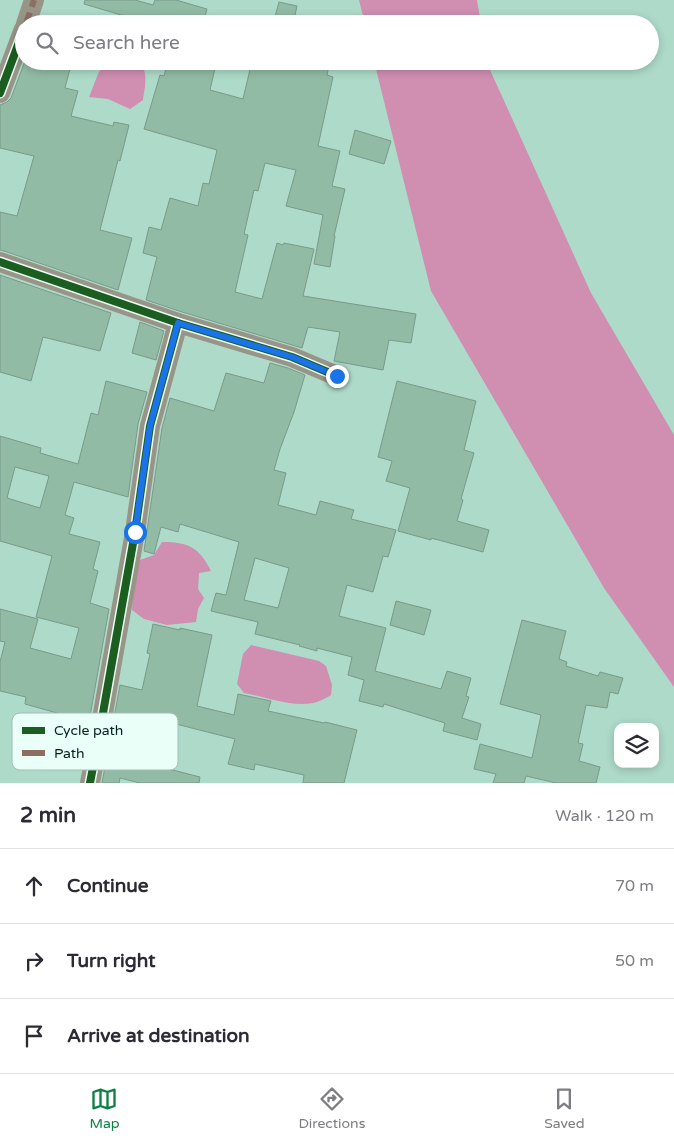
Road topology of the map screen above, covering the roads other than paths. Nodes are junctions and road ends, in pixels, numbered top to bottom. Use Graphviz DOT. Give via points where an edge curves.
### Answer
graph roads {
  1 [pos="34,0"];
  2 [pos="29,15"];
  3 [pos="15,53"];
  4 [pos="0,93"];
  5 [pos="0,262"];
  6 [pos="178,323"];
  7 [pos="337,376"];
  8 [pos="103,713"];
  9 [pos="92,770"];
  10 [pos="90,783"];
  1 -- 2 [label="street"];
  3 -- 4 [label="street"];
  5 -- 6 [label="street"];
  6 -- 7 [label="street" via="292,357"];
  6 -- 8 [label="street" via="150,426"];
  9 -- 10 [label="street"];
}
